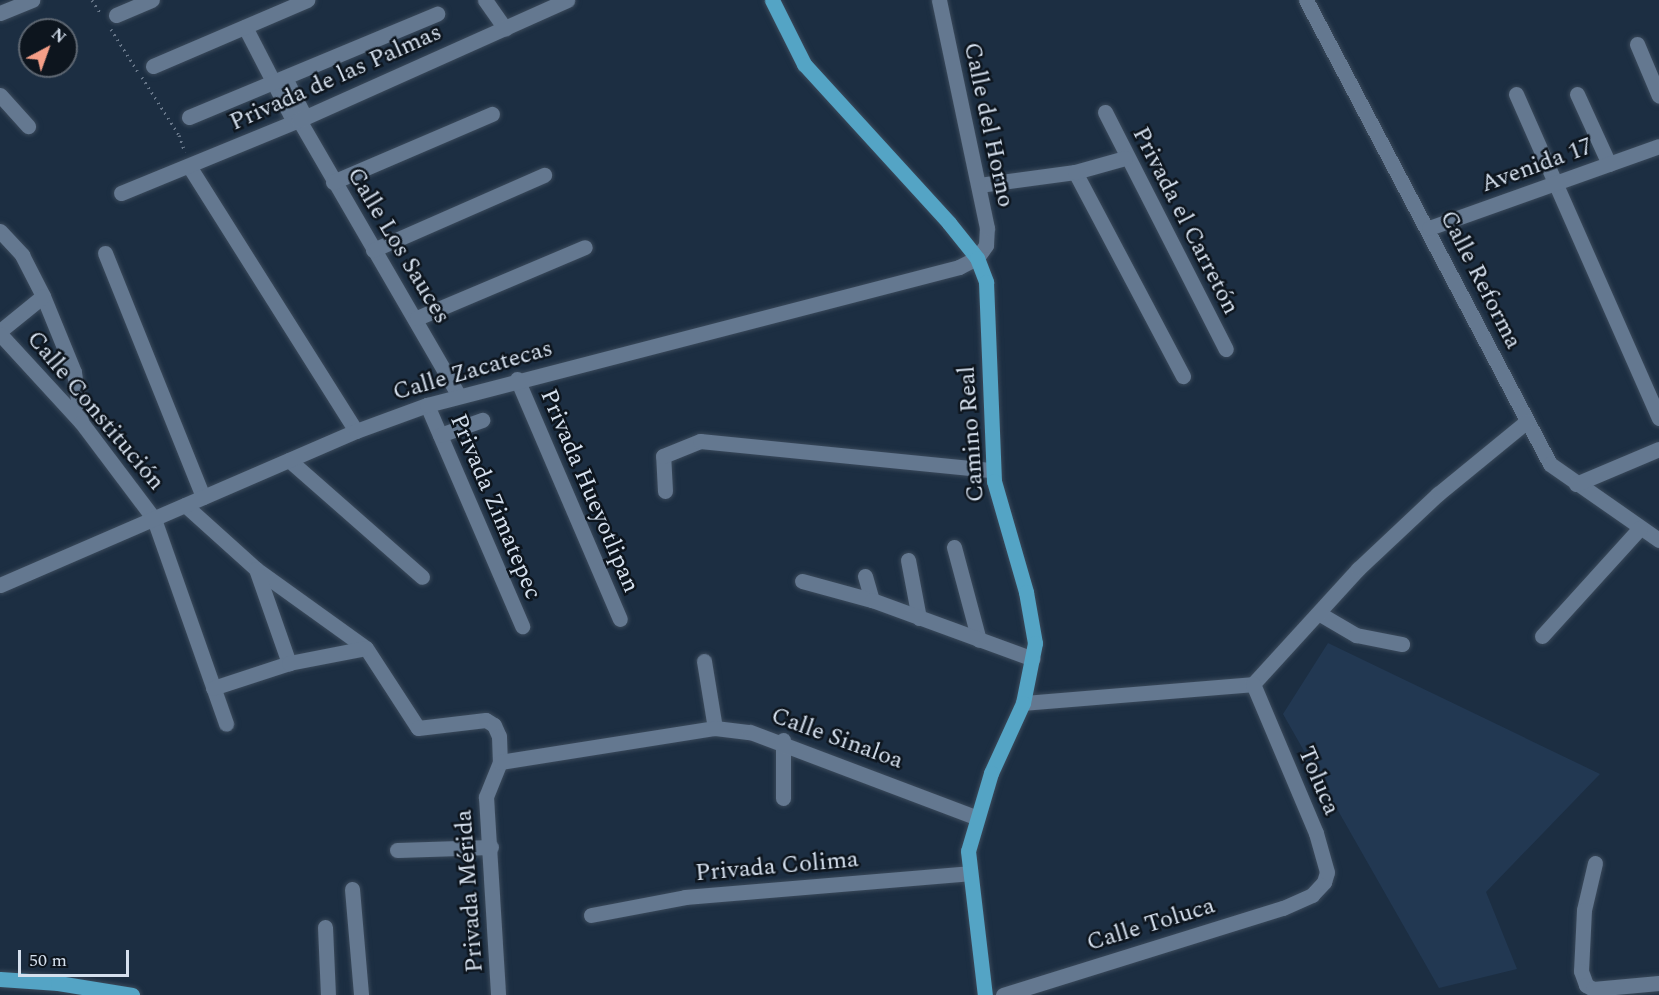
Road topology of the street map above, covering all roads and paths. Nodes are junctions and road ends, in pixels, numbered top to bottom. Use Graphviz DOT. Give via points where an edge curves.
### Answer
graph roads {
  1 [pos="30,0"];
  2 [pos="92,0"];
  3 [pos="152,0"];
  4 [pos="307,0"];
  5 [pos="485,0"];
  6 [pos="567,0"];
  7 [pos="772,0"];
  8 [pos="939,0"];
  9 [pos="1306,0"];
  10 [pos="0,13"];
  11 [pos="437,14"];
  12 [pos="116,15"];
  13 [pos="245,27"];
  14 [pos="505,28"];
  15 [pos="1637,44"];
  16 [pos="153,66"];
  17 [pos="279,81"];
  18 [pos="0,94"];
  19 [pos="1516,94"];
  20 [pos="1577,94"];
  21 [pos="1659,96"];
  22 [pos="1105,112"];
  23 [pos="492,114"];
  24 [pos="189,117"];
  25 [pos="299,120"];
  26 [pos="28,126"];
  27 [pos="1659,146"];
  28 [pos="1125,158"];
  29 [pos="1609,164"];
  30 [pos="189,166"];
  31 [pos="1075,172"];
  32 [pos="544,175"];
  33 [pos="333,182"];
  34 [pos="1557,183"];
  35 [pos="979,185"];
  36 [pos="121,193"];
  37 [pos="1429,228"];
  38 [pos="0,231"];
  39 [pos="585,247"];
  40 [pos="374,250"];
  41 [pos="105,253"];
  42 [pos="977,258"];
  43 [pos="43,296"];
  44 [pos="417,318"];
  45 [pos="0,333"];
  46 [pos="1226,350"];
  47 [pos="1183,376"];
  48 [pos="517,379"];
  49 [pos="459,396"];
  50 [pos="427,405"];
  51 [pos="1659,418"];
  52 [pos="482,420"];
  53 [pos="81,422"];
  54 [pos="1527,422"];
  55 [pos="356,431"];
  56 [pos="440,435"];
  57 [pos="1659,449"];
  58 [pos="289,460"];
  59 [pos="993,470"];
  60 [pos="1576,484"];
  61 [pos="665,491"];
  62 [pos="203,497"];
  63 [pos="185,505"];
  64 [pos="154,519"];
  65 [pos="1640,528"];
  66 [pos="1659,540"];
  67 [pos="954,547"];
  68 [pos="908,560"];
  69 [pos="256,569"];
  70 [pos="865,576"];
  71 [pos="422,577"];
  72 [pos="802,581"];
  73 [pos="0,585"];
  74 [pos="872,600"];
  75 [pos="1320,614"];
  76 [pos="919,618"];
  77 [pos="620,619"];
  78 [pos="522,626"];
  79 [pos="1542,636"];
  80 [pos="979,640"];
  81 [pos="1402,645"];
  82 [pos="366,648"];
  83 [pos="1033,659"];
  84 [pos="704,661"];
  85 [pos="289,663"];
  86 [pos="1253,684"];
  87 [pos="213,688"];
  88 [pos="1023,703"];
  89 [pos="226,724"];
  90 [pos="715,728"];
  91 [pos="783,740"];
  92 [pos="500,762"];
  93 [pos="783,798"];
  94 [pos="975,817"];
  95 [pos="491,847"];
  96 [pos="397,850"];
  97 [pos="1595,863"];
  98 [pos="969,873"];
  99 [pos="352,889"];
  100 [pos="1311,895"];
  101 [pos="591,915"];
  102 [pos="325,927"];
  103 [pos="0,979"];
  104 [pos="1658,985"];
  105 [pos="132,995"];
  106 [pos="328,995"];
  107 [pos="361,995"];
  108 [pos="498,995"];
  109 [pos="985,995"];
  110 [pos="1003,995"];
  1 -- 10 [label="street"];
  2 -- 30 [label="path" via="179,135"];
  3 -- 12 [label="street"];
  4 -- 13 [label="street"];
  5 -- 14 [label="street"];
  6 -- 14 [label="street, Privada de las Palmas"];
  7 -- 42 [label="main road, Camino Real" via="804,64"];
  8 -- 35 [label="street, Calle del Horno"];
  9 -- 37 [label="street, Calle Reforma"];
  11 -- 17 [label="street"];
  13 -- 16 [label="street"];
  13 -- 17 [label="street, Calle Los Sauces"];
  14 -- 25 [label="street, Privada de las Palmas"];
  15 -- 21 [label="street"];
  17 -- 24 [label="street"];
  17 -- 25 [label="street, Calle Los Sauces"];
  18 -- 26 [label="street"];
  19 -- 34 [label="street"];
  20 -- 29 [label="street"];
  22 -- 28 [label="street, Privada el Carretón"];
  23 -- 33 [label="street"];
  25 -- 30 [label="street, Privada de las Palmas"];
  25 -- 33 [label="street, Calle Los Sauces"];
  27 -- 29 [label="street, Avenida 17"];
  28 -- 31 [label="street"];
  28 -- 46 [label="street, Privada el Carretón"];
  29 -- 34 [label="street, Avenida 17"];
  30 -- 36 [label="street, Privada de las Palmas"];
  30 -- 55 [label="street"];
  31 -- 35 [label="street"];
  31 -- 47 [label="street"];
  32 -- 40 [label="street"];
  33 -- 40 [label="street, Calle Los Sauces"];
  34 -- 37 [label="street, Avenida 17"];
  34 -- 51 [label="street"];
  35 -- 42 [label="street, Calle del Horno" via="987,228 986,245"];
  37 -- 54 [label="street, Calle Reforma"];
  38 -- 43 [label="street" via="22,255"];
  39 -- 44 [label="street"];
  40 -- 44 [label="street, Calle Los Sauces"];
  41 -- 62 [label="street" via="115,287"];
  42 -- 48 [label="street, Calle Zacatecas" via="959,267"];
  42 -- 59 [label="main road, Camino Real" via="986,282"];
  43 -- 45 [label="street"];
  43 -- 53 [label="street" via="74,372"];
  44 -- 49 [label="street, Calle Los Sauces"];
  45 -- 53 [label="street, Calle Constitución"];
  48 -- 49 [label="street, Calle Zacatecas"];
  48 -- 77 [label="street, Privada Hueyotlipan"];
  49 -- 50 [label="street, Calle Zacatecas"];
  50 -- 55 [label="street, Calle Zacatecas"];
  50 -- 56 [label="street, Privada Zimatepec"];
  52 -- 56 [label="street"];
  53 -- 64 [label="street, Calle Constitución"];
  54 -- 60 [label="street, Calle Reforma" via="1550,464"];
  54 -- 75 [label="street" via="1430,501 1358,568"];
  55 -- 58 [label="street, Calle Zacatecas"];
  56 -- 78 [label="street, Privada Zimatepec"];
  57 -- 60 [label="street"];
  58 -- 62 [label="street, Calle Zacatecas"];
  58 -- 71 [label="street"];
  59 -- 61 [label="street" via="700,441 663,456"];
  59 -- 83 [label="main road, Camino Real" via="1002,517 1026,592 1035,643"];
  60 -- 65 [label="street, Calle Reforma"];
  62 -- 63 [label="street, Calle Zacatecas"];
  63 -- 64 [label="street, Calle Zacatecas"];
  63 -- 69 [label="street"];
  64 -- 73 [label="street, Calle Zacatecas"];
  64 -- 87 [label="street, Calle Constitución"];
  65 -- 66 [label="street, Calle Reforma"];
  65 -- 79 [label="street"];
  67 -- 80 [label="street"];
  68 -- 76 [label="street"];
  69 -- 82 [label="street"];
  69 -- 85 [label="street"];
  70 -- 74 [label="street"];
  72 -- 74 [label="street"];
  74 -- 76 [label="street"];
  75 -- 81 [label="street" via="1356,635"];
  75 -- 86 [label="street"];
  76 -- 80 [label="street"];
  80 -- 83 [label="street"];
  82 -- 85 [label="street"];
  82 -- 92 [label="street, Privada Mérida" via="418,728 486,720 500,736"];
  83 -- 88 [label="main road, Camino Real"];
  84 -- 90 [label="street"];
  85 -- 87 [label="street"];
  86 -- 88 [label="street"];
  86 -- 100 [label="street, Toluca" via="1319,843 1327,872"];
  87 -- 89 [label="street, Calle Constitución"];
  88 -- 94 [label="main road, Camino Real"];
  90 -- 91 [label="street, Calle Sinaloa"];
  90 -- 92 [label="street, Calle Sinaloa"];
  91 -- 93 [label="street"];
  91 -- 94 [label="street, Calle Sinaloa"];
  92 -- 95 [label="street, Privada Mérida" via="486,797"];
  94 -- 98 [label="main road, Camino Real" via="968,851"];
  95 -- 96 [label="street"];
  95 -- 108 [label="street, Privada Mérida"];
  97 -- 104 [label="street" via="1584,910 1581,971 1586,985 1593,989"];
  98 -- 101 [label="street, Privada Colima" via="685,897"];
  98 -- 109 [label="main road, Camino Real"];
  99 -- 107 [label="street"];
  100 -- 110 [label="street, Calle Toluca"];
  102 -- 106 [label="street"];
  103 -- 105 [label="main road"];
}
